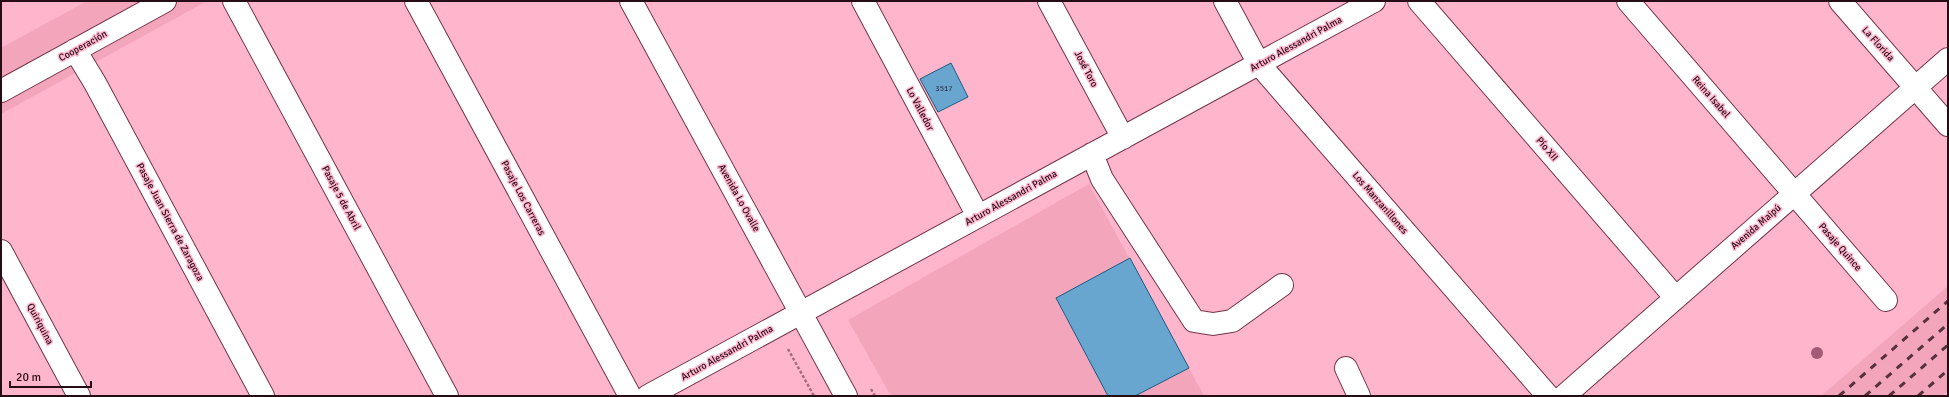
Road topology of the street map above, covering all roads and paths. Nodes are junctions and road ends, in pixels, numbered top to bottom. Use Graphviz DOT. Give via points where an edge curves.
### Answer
graph roads {
  1 [pos="165,1"];
  2 [pos="234,1"];
  3 [pos="416,1"];
  4 [pos="631,1"];
  5 [pos="863,1"];
  6 [pos="1049,1"];
  7 [pos="1225,1"];
  8 [pos="1374,1"];
  9 [pos="1419,1"];
  10 [pos="1628,1"];
  11 [pos="1840,1"];
  12 [pos="75,50"];
  13 [pos="1948,59"];
  14 [pos="1259,64"];
  15 [pos="1916,87"];
  16 [pos="1,91"];
  17 [pos="1948,125"];
  18 [pos="1123,138"];
  19 [pos="1092,154"];
  20 [pos="1794,194"];
  21 [pos="978,216"];
  22 [pos="1,251"];
  23 [pos="1282,285"];
  24 [pos="1676,297"];
  25 [pos="1886,300"];
  26 [pos="802,313"];
  27 [pos="788,348"];
  28 [pos="1346,368"];
  29 [pos="79,396"];
  30 [pos="263,396"];
  31 [pos="446,396"];
  32 [pos="630,396"];
  33 [pos="648,396"];
  34 [pos="814,396"];
  35 [pos="846,396"];
  36 [pos="1359,396"];
  37 [pos="1548,396"];
  38 [pos="1564,396"];
  1 -- 12 [label="street, Cooperación"];
  2 -- 31 [label="street, Pasaje 5 de Abril"];
  3 -- 32 [label="street, Pasaje Los Carreras"];
  4 -- 26 [label="street, Avenida Lo Ovalle"];
  5 -- 21 [label="street, Lo Valledor"];
  6 -- 18 [label="street, José Toro"];
  7 -- 14 [label="street, Los Manzanillones"];
  8 -- 14 [label="street, Arturo Alessandri Palma"];
  9 -- 24 [label="street, Pío XII"];
  10 -- 20 [label="street, Reina Isabel"];
  11 -- 15 [label="street, La Florida"];
  12 -- 16 [label="street, Cooperación"];
  12 -- 30 [label="street, Pasaje Juan Sierra de Zaragoza"];
  13 -- 15 [label="street, Avenida Maipú"];
  14 -- 18 [label="street, Arturo Alessandri Palma"];
  14 -- 37 [label="street, Los Manzanillones"];
  15 -- 17 [label="street, La Florida"];
  15 -- 20 [label="street, Avenida Maipú"];
  18 -- 19 [label="street, Arturo Alessandri Palma"];
  19 -- 21 [label="street, Arturo Alessandri Palma"];
  19 -- 23 [label="street" via="1102,179 1194,321 1213,324 1232,321"];
  20 -- 24 [label="street, Avenida Maipú"];
  20 -- 25 [label="street, Pasaje Quince"];
  21 -- 26 [label="street, Arturo Alessandri Palma"];
  22 -- 29 [label="street, Quiriquina"];
  24 -- 38 [label="street, Avenida Maipú"];
  26 -- 33 [label="street, Arturo Alessandri Palma"];
  26 -- 35 [label="street, Avenida Lo Ovalle"];
  27 -- 34 [label="path"];
  28 -- 36 [label="street"];
}
